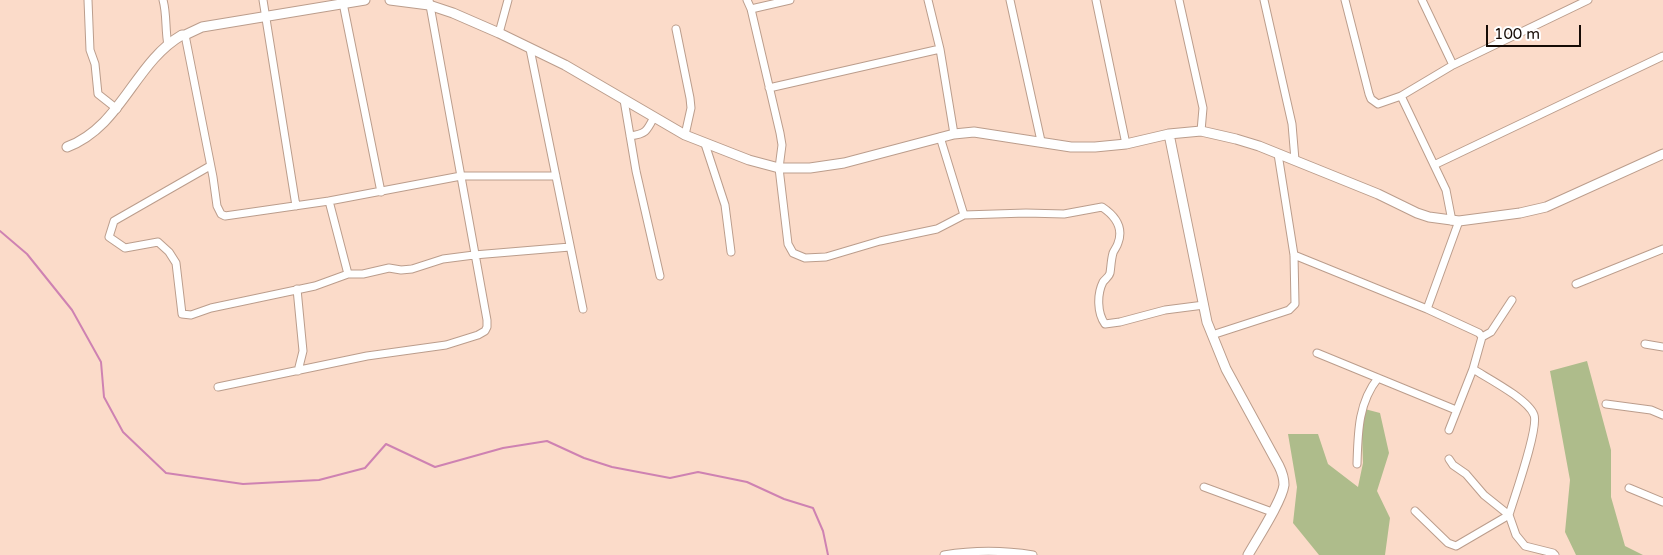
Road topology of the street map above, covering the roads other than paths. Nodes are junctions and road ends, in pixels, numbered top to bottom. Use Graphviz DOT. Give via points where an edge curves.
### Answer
graph roads {
  1 [pos="88,0"];
  2 [pos="163,0"];
  3 [pos="263,0"];
  4 [pos="365,0"];
  5 [pos="390,0"];
  6 [pos="508,0"];
  7 [pos="747,0"];
  8 [pos="790,0"];
  9 [pos="928,0"];
  10 [pos="1010,0"];
  11 [pos="1096,0"];
  12 [pos="1179,0"];
  13 [pos="1264,0"];
  14 [pos="1345,0"];
  15 [pos="1422,0"];
  16 [pos="1588,0"];
  17 [pos="429,2"];
  18 [pos="343,3"];
  19 [pos="751,9"];
  20 [pos="265,16"];
  21 [pos="676,29"];
  22 [pos="499,33"];
  23 [pos="185,35"];
  24 [pos="168,45"];
  25 [pos="530,49"];
  26 [pos="940,49"];
  27 [pos="1663,56"];
  28 [pos="1453,66"];
  29 [pos="769,88"];
  30 [pos="1401,96"];
  31 [pos="624,100"];
  32 [pos="117,109"];
  33 [pos="654,117"];
  34 [pos="1201,131"];
  35 [pos="954,134"];
  36 [pos="1169,134"];
  37 [pos="685,135"];
  38 [pos="630,136"];
  39 [pos="940,137"];
  40 [pos="1041,142"];
  41 [pos="705,144"];
  42 [pos="1126,144"];
  43 [pos="66,147"];
  44 [pos="1278,154"];
  45 [pos="1663,154"];
  46 [pos="1295,160"];
  47 [pos="1434,164"];
  48 [pos="210,166"];
  49 [pos="779,168"];
  50 [pos="461,176"];
  51 [pos="556,176"];
  52 [pos="381,192"];
  53 [pos="329,200"];
  54 [pos="296,206"];
  55 [pos="964,215"];
  56 [pos="1456,221"];
  57 [pos="570,247"];
  58 [pos="1663,249"];
  59 [pos="731,252"];
  60 [pos="474,255"];
  61 [pos="1294,255"];
  62 [pos="348,274"];
  63 [pos="660,276"];
  64 [pos="1576,284"];
  65 [pos="297,289"];
  66 [pos="1512,300"];
  67 [pos="1204,304"];
  68 [pos="582,309"];
  69 [pos="1428,309"];
  70 [pos="1212,335"];
  71 [pos="1482,336"];
  72 [pos="1645,344"];
  73 [pos="1663,347"];
  74 [pos="1317,353"];
  75 [pos="1473,369"];
  76 [pos="298,371"];
  77 [pos="1378,378"];
  78 [pos="218,387"];
  79 [pos="1606,404"];
  80 [pos="1456,410"];
  81 [pos="1663,415"];
  82 [pos="1449,430"];
  83 [pos="1449,459"];
  84 [pos="1357,464"];
  85 [pos="1204,487"];
  86 [pos="1629,488"];
  87 [pos="1663,502"];
  88 [pos="1415,511"];
  89 [pos="1272,512"];
  90 [pos="1510,515"];
  91 [pos="969,553"];
  92 [pos="944,555"];
  93 [pos="1033,555"];
  94 [pos="1248,555"];
  95 [pos="1555,555"];
  1 -- 32 [label="street" via="90,50 98,94"];
  2 -- 24 [label="street"];
  3 -- 20 [label="street"];
  4 -- 18 [label="street"];
  5 -- 17 [label="street"];
  6 -- 22 [label="street"];
  7 -- 19 [label="street"];
  8 -- 19 [label="street"];
  9 -- 26 [label="street"];
  10 -- 40 [label="street"];
  11 -- 42 [label="street"];
  12 -- 34 [label="street" via="1203,108"];
  13 -- 46 [label="street" via="1292,124"];
  14 -- 30 [label="street" via="1371,99 1378,104"];
  15 -- 28 [label="street"];
  16 -- 28 [label="street"];
  17 -- 22 [label="street"];
  17 -- 50 [label="street"];
  18 -- 20 [label="street"];
  18 -- 52 [label="street"];
  19 -- 29 [label="street"];
  20 -- 23 [label="street" via="202,27"];
  20 -- 54 [label="street"];
  21 -- 37 [label="street" via="691,108"];
  22 -- 25 [label="street"];
  23 -- 24 [label="street"];
  23 -- 48 [label="street"];
  24 -- 32 [label="street" via="142,73"];
  25 -- 31 [label="street"];
  25 -- 51 [label="street"];
  26 -- 29 [label="street"];
  26 -- 35 [label="street"];
  27 -- 47 [label="street"];
  28 -- 30 [label="street"];
  29 -- 49 [label="street" via="782,145"];
  30 -- 47 [label="street"];
  31 -- 33 [label="street"];
  31 -- 38 [label="street"];
  32 -- 43 [label="street" via="89,134"];
  33 -- 37 [label="street"];
  33 -- 38 [label="street" via="647,131"];
  34 -- 36 [label="street"];
  34 -- 44 [label="street"];
  35 -- 39 [label="street"];
  35 -- 40 [label="street" via="974,132"];
  36 -- 42 [label="street"];
  36 -- 67 [label="street"];
  37 -- 41 [label="street"];
  38 -- 63 [label="street"];
  39 -- 49 [label="street" via="844,163"];
  39 -- 55 [label="street"];
  40 -- 42 [label="street" via="1079,147"];
  41 -- 49 [label="street"];
  41 -- 59 [label="street" via="725,205"];
  44 -- 46 [label="street"];
  44 -- 61 [label="street"];
  45 -- 56 [label="street" via="1546,207"];
  46 -- 56 [label="street" via="1417,213"];
  47 -- 56 [label="street"];
  48 -- 54 [label="street" via="217,206 225,216"];
  48 -- 65 [label="street" via="114,221 109,237 125,248 158,242 169,252 176,263 182,314 191,315"];
  49 -- 55 [label="street" via="788,244 799,257 826,257 930,230"];
  50 -- 51 [label="street"];
  50 -- 52 [label="street"];
  50 -- 60 [label="street"];
  51 -- 57 [label="street"];
  52 -- 53 [label="street"];
  53 -- 54 [label="street"];
  53 -- 62 [label="street"];
  55 -- 67 [label="street" via="1064,214 1102,207 1118,224 1119,237 1099,303 1106,324"];
  56 -- 69 [label="street"];
  57 -- 60 [label="street"];
  57 -- 68 [label="street"];
  58 -- 64 [label="street"];
  60 -- 62 [label="street" via="401,270 389,268"];
  60 -- 76 [label="street" via="487,320 484,331 478,335 440,346 366,356"];
  61 -- 69 [label="street"];
  61 -- 70 [label="street" via="1296,301 1293,307"];
  62 -- 65 [label="street"];
  65 -- 76 [label="street" via="303,351"];
  66 -- 71 [label="street" via="1491,332"];
  67 -- 70 [label="street"];
  69 -- 71 [label="street"];
  70 -- 89 [label="street" via="1226,369 1282,473 1282,493"];
  71 -- 75 [label="street"];
  72 -- 73 [label="street"];
  74 -- 77 [label="street"];
  75 -- 80 [label="street"];
  75 -- 90 [label="street" via="1506,389 1534,416 1532,436"];
  76 -- 78 [label="street"];
  77 -- 80 [label="street"];
  77 -- 84 [label="street" via="1369,390 1359,420"];
  79 -- 81 [label="street" via="1651,410"];
  80 -- 82 [label="street"];
  83 -- 90 [label="street" via="1484,495"];
  85 -- 89 [label="street"];
  86 -- 87 [label="street"];
  88 -- 90 [label="street" via="1448,543 1456,546"];
  89 -- 94 [label="street"];
  90 -- 95 [label="street" via="1516,535 1525,546"];
  91 -- 92 [label="street"];
  91 -- 93 [label="street"];
}
